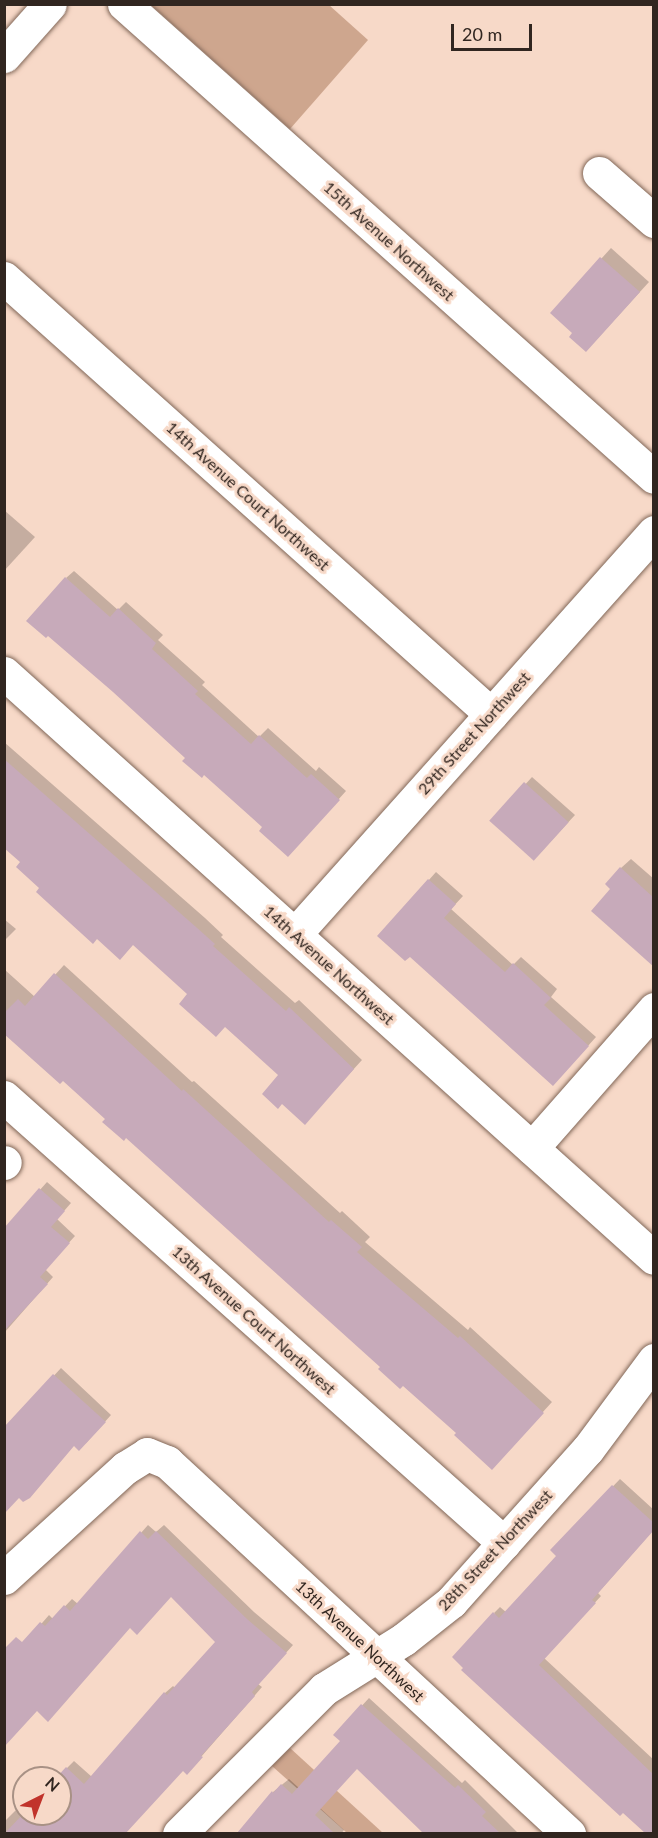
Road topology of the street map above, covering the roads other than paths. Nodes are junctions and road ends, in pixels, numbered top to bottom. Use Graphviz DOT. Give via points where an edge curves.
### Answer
graph roads {
  1 [pos="51,4"];
  2 [pos="124,4"];
  3 [pos="4,56"];
  4 [pos="599,173"];
  5 [pos="654,221"];
  6 [pos="4,278"];
  7 [pos="654,477"];
  8 [pos="654,532"];
  9 [pos="4,673"];
  10 [pos="491,714"];
  11 [pos="295,934"];
  12 [pos="654,1009"];
  13 [pos="4,1098"];
  14 [pos="532,1148"];
  15 [pos="654,1258"];
  16 [pos="654,1360"];
  17 [pos="504,1543"];
  18 [pos="4,1578"];
  19 [pos="375,1655"];
  20 [pos="179,1833"];
  21 [pos="569,1833"];
  1 -- 3 [label="street"];
  2 -- 7 [label="street, 15th Avenue Northwest"];
  4 -- 5 [label="street"];
  6 -- 10 [label="street, 14th Avenue Court Northwest"];
  8 -- 10 [label="street, 29th Street Northwest"];
  9 -- 11 [label="street, 14th Avenue Northwest"];
  10 -- 11 [label="street, 29th Street Northwest"];
  11 -- 14 [label="street, 14th Avenue Northwest"];
  12 -- 14 [label="street"];
  13 -- 17 [label="street, 13th Avenue Court Northwest"];
  14 -- 15 [label="street, 14th Avenue Northwest"];
  16 -- 17 [label="street, 28th Street Northwest" via="588,1449"];
  17 -- 19 [label="street, 28th Street Northwest" via="451,1602 404,1639"];
  18 -- 19 [label="street, 13th Avenue Northwest" via="124,1468 147,1454 168,1462"];
  19 -- 20 [label="street, 28th Street Northwest" via="324,1689"];
  19 -- 21 [label="street, 13th Avenue Northwest"];
}
